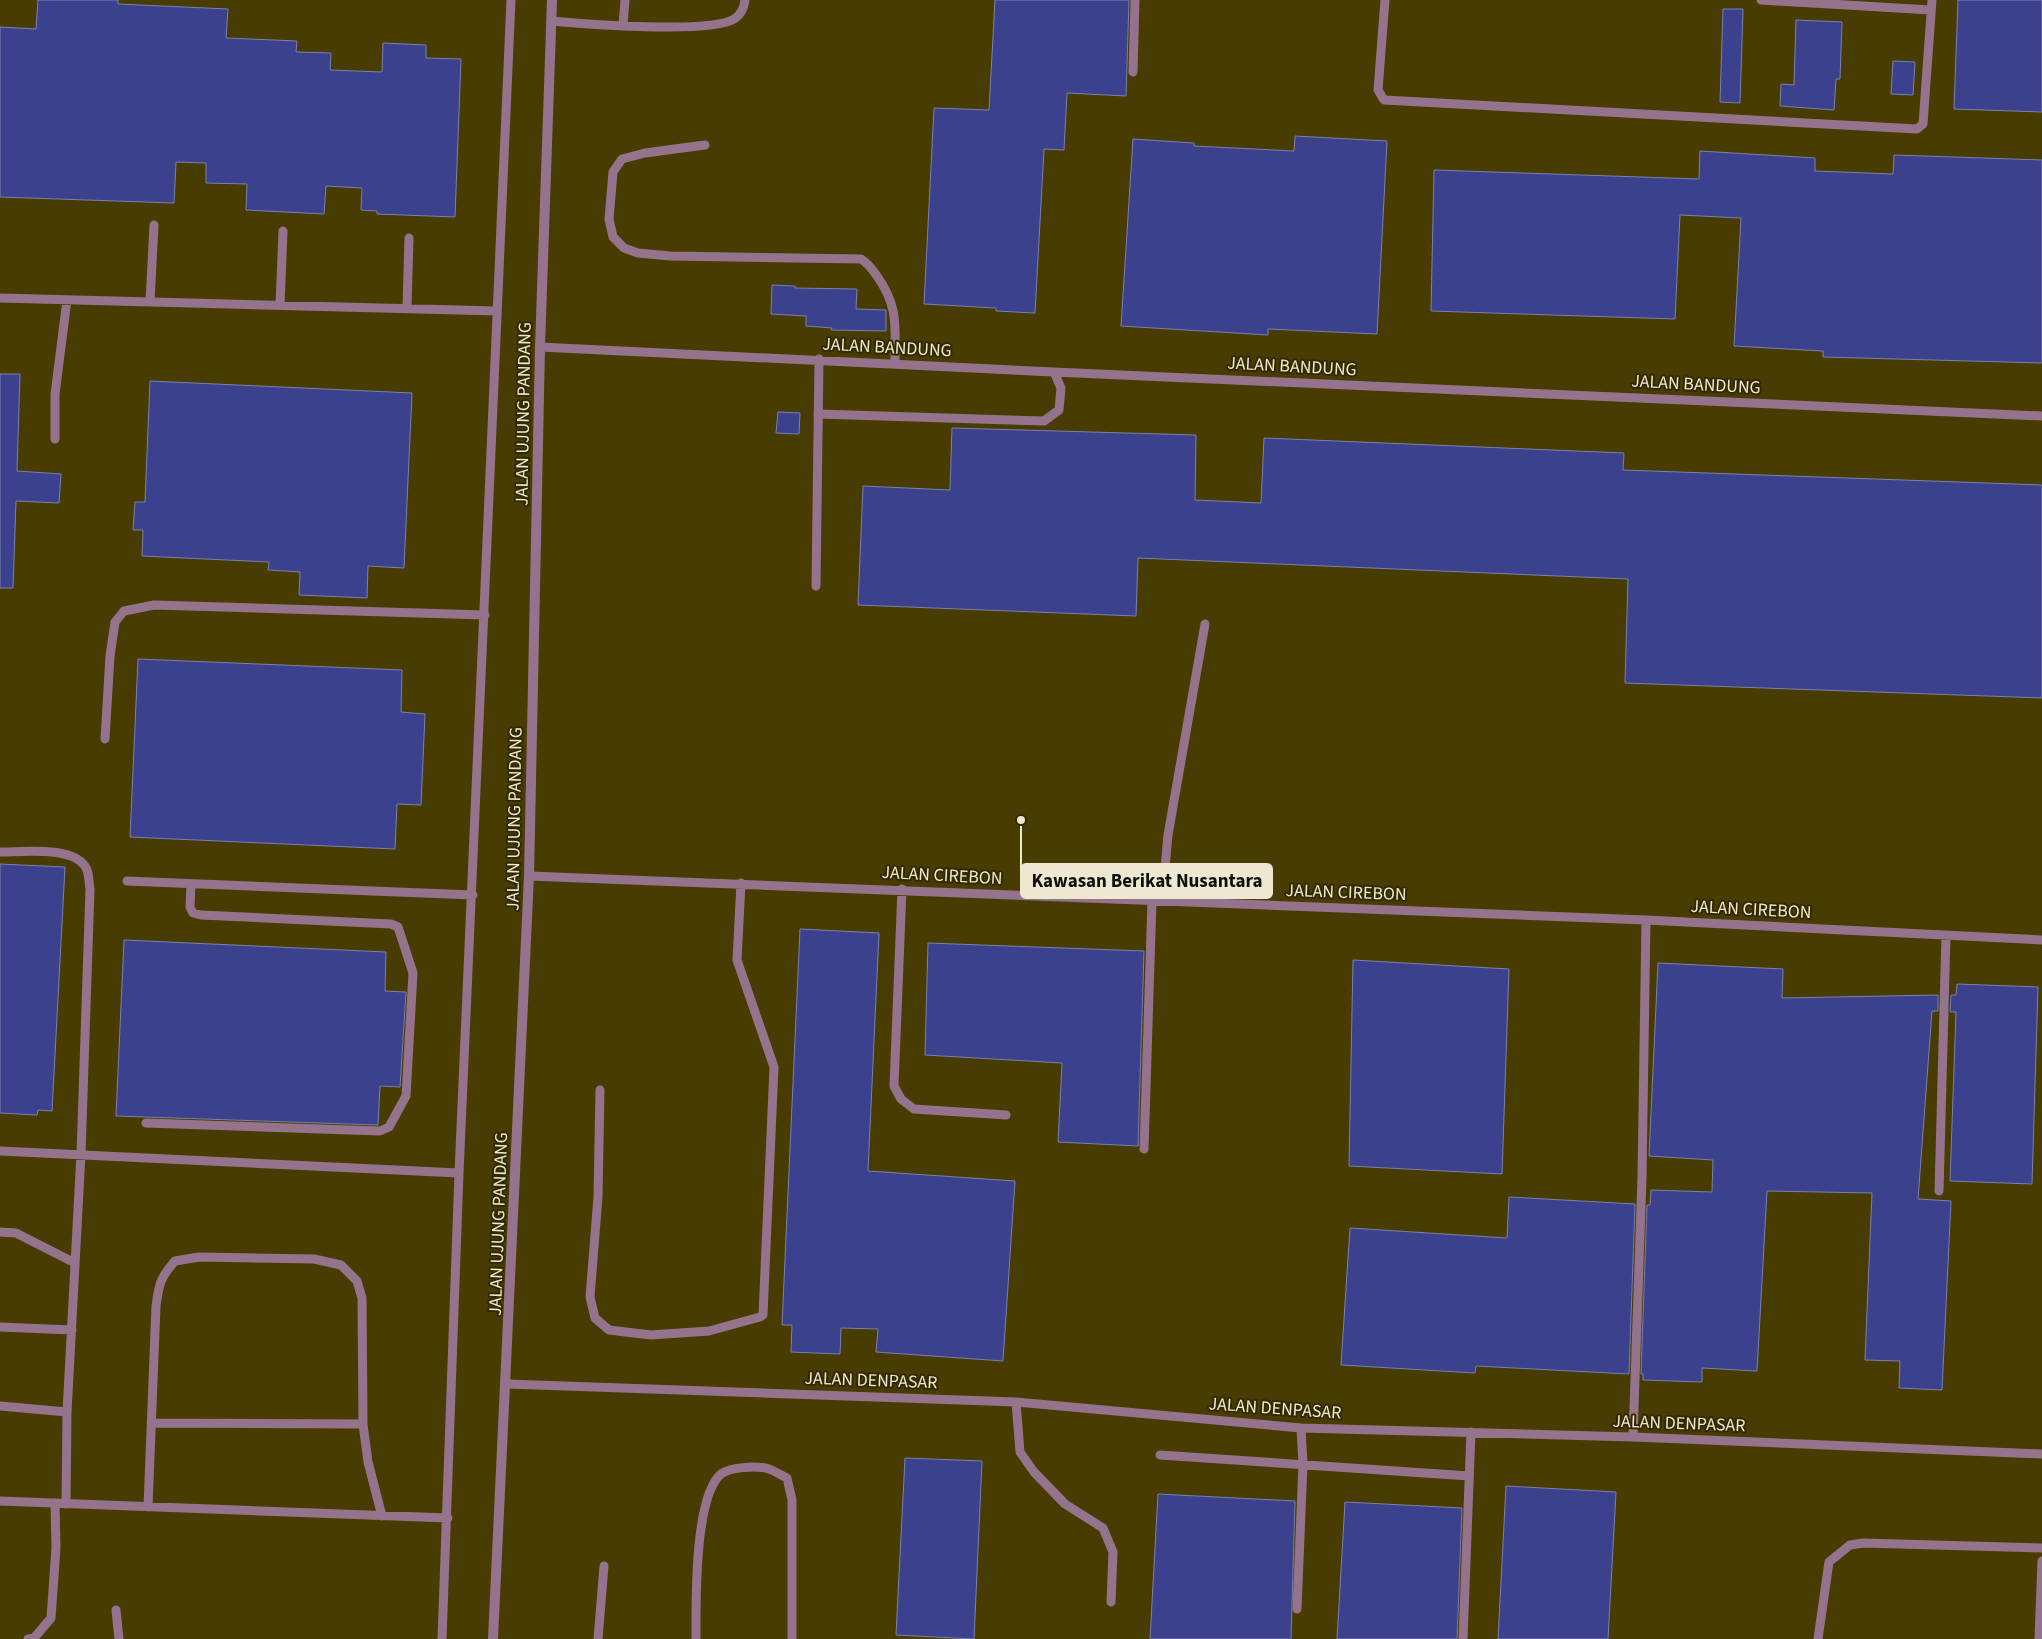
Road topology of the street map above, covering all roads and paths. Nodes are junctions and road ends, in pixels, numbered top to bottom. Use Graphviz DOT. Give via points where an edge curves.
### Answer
graph roads {
  1 [pos="511,0"];
  2 [pos="552,0"];
  3 [pos="625,0"];
  4 [pos="745,0"];
  5 [pos="1135,0"];
  6 [pos="1385,0"];
  7 [pos="1761,0"];
  8 [pos="1932,5"];
  9 [pos="551,21"];
  10 [pos="624,25"];
  11 [pos="1133,72"];
  12 [pos="705,145"];
  13 [pos="154,225"];
  14 [pos="283,232"];
  15 [pos="410,238"];
  16 [pos="0,298"];
  17 [pos="67,300"];
  18 [pos="150,302"];
  19 [pos="280,304"];
  20 [pos="407,308"];
  21 [pos="497,311"];
  22 [pos="540,346"];
  23 [pos="819,359"];
  24 [pos="895,363"];
  25 [pos="1054,372"];
  26 [pos="818,414"];
  27 [pos="2042,416"];
  28 [pos="55,439"];
  29 [pos="816,586"];
  30 [pos="485,615"];
  31 [pos="1205,624"];
  32 [pos="105,739"];
  33 [pos="0,852"];
  34 [pos="529,876"];
  35 [pos="127,881"];
  36 [pos="741,883"];
  37 [pos="191,884"];
  38 [pos="902,889"];
  39 [pos="473,895"];
  40 [pos="1162,900"];
  41 [pos="1152,901"];
  42 [pos="1646,920"];
  43 [pos="1946,935"];
  44 [pos="2042,940"];
  45 [pos="600,1090"];
  46 [pos="1006,1115"];
  47 [pos="146,1123"];
  48 [pos="1144,1149"];
  49 [pos="0,1151"];
  50 [pos="81,1154"];
  51 [pos="459,1173"];
  52 [pos="1939,1191"];
  53 [pos="0,1232"];
  54 [pos="75,1263"];
  55 [pos="0,1327"];
  56 [pos="72,1330"];
  57 [pos="507,1384"];
  58 [pos="1016,1402"];
  59 [pos="0,1406"];
  60 [pos="67,1412"];
  61 [pos="152,1424"];
  62 [pos="363,1424"];
  63 [pos="1301,1428"];
  64 [pos="1470,1432"];
  65 [pos="1633,1437"];
  66 [pos="2042,1454"];
  67 [pos="1160,1455"];
  68 [pos="1303,1464"];
  69 [pos="1469,1476"];
  70 [pos="0,1501"];
  71 [pos="55,1503"];
  72 [pos="66,1504"];
  73 [pos="148,1507"];
  74 [pos="382,1516"];
  75 [pos="448,1518"];
  76 [pos="2042,1548"];
  77 [pos="2042,1561"];
  78 [pos="604,1566"];
  79 [pos="1111,1602"];
  80 [pos="1297,1609"];
  81 [pos="116,1610"];
  82 [pos="28,1639"];
  83 [pos="119,1639"];
  84 [pos="442,1639"];
  85 [pos="494,1639"];
  86 [pos="598,1639"];
  87 [pos="696,1639"];
  88 [pos="792,1639"];
  89 [pos="1463,1639"];
  90 [pos="1818,1639"];
  91 [pos="2039,1639"];
  1 -- 21 [label="lane"];
  2 -- 9 [label="street, JALAN UJUNG PANDANG"];
  3 -- 10 [label="lane"];
  4 -- 10 [label="lane" via="739,15 719,23 698,26"];
  5 -- 11 [label="lane"];
  6 -- 8 [label="lane" via="1378,90 1384,100 1916,130 1923,124"];
  7 -- 8 [label="lane"];
  9 -- 10 [label="lane"];
  9 -- 22 [label="street, JALAN UJUNG PANDANG"];
  12 -- 24 [label="lane" via="622,159 613,172 609,219 613,237 624,248 638,253 670,256 861,259 868,263 887,290 895,312"];
  13 -- 18 [label="lane"];
  14 -- 19 [label="lane"];
  15 -- 20 [label="lane"];
  16 -- 17 [label="lane"];
  17 -- 18 [label="lane"];
  17 -- 28 [label="lane" via="55,394"];
  18 -- 19 [label="lane"];
  19 -- 20 [label="lane"];
  20 -- 21 [label="lane"];
  21 -- 30 [label="lane"];
  22 -- 23 [label="lane, JALAN BANDUNG"];
  22 -- 34 [label="street, JALAN UJUNG PANDANG"];
  23 -- 24 [label="lane, JALAN BANDUNG"];
  23 -- 26 [label="lane"];
  24 -- 25 [label="lane, JALAN BANDUNG"];
  25 -- 26 [label="lane" via="1061,388 1059,410 1044,421"];
  25 -- 27 [label="lane, JALAN BANDUNG"];
  26 -- 29 [label="lane"];
  30 -- 32 [label="lane" via="154,605 124,611 115,622"];
  30 -- 39 [label="lane"];
  31 -- 40 [label="lane" via="1168,835"];
  33 -- 50 [label="lane" via="67,853 87,869 90,889"];
  34 -- 36 [label="lane, JALAN CIREBON"];
  34 -- 57 [label="street, JALAN UJUNG PANDANG"];
  35 -- 37 [label="lane"];
  36 -- 38 [label="lane, JALAN CIREBON"];
  36 -- 45 [label="lane" via="737,960 774,1067 763,1315 709,1331 652,1335 609,1330 595,1318 590,1297 598,1197"];
  37 -- 39 [label="lane"];
  37 -- 47 [label="lane" via="190,907 193,913 201,915 391,924 398,928 413,973 406,1099 388,1127 380,1131"];
  38 -- 41 [label="lane, JALAN CIREBON"];
  38 -- 46 [label="lane" via="894,1086 901,1099 914,1109"];
  39 -- 51 [label="lane"];
  40 -- 41 [label="lane, JALAN CIREBON"];
  40 -- 42 [label="lane, JALAN CIREBON"];
  41 -- 48 [label="lane"];
  42 -- 43 [label="lane, JALAN CIREBON"];
  42 -- 65 [label="lane"];
  43 -- 44 [label="lane, JALAN CIREBON"];
  43 -- 52 [label="lane"];
  49 -- 50 [label="lane"];
  50 -- 51 [label="lane"];
  50 -- 54 [label="lane"];
  51 -- 75 [label="lane"];
  53 -- 54 [label="lane" via="16,1233"];
  54 -- 56 [label="lane"];
  55 -- 56 [label="lane"];
  56 -- 60 [label="lane"];
  57 -- 58 [label="lane, JALAN DENPASAR"];
  57 -- 85 [label="street, JALAN UJUNG PANDANG"];
  58 -- 63 [label="lane, JALAN DENPASAR"];
  58 -- 79 [label="lane" via="1020,1452 1034,1472 1065,1504 1103,1528 1113,1552"];
  59 -- 60 [label="lane"];
  60 -- 72 [label="lane"];
  61 -- 62 [label="lane"];
  61 -- 62 [label="lane" via="159,1283 175,1261 199,1257 314,1259 341,1265 357,1281 362,1298"];
  61 -- 73 [label="lane"];
  62 -- 74 [label="lane" via="368,1462"];
  63 -- 64 [label="lane, JALAN DENPASAR"];
  63 -- 68 [label="lane"];
  64 -- 65 [label="lane, JALAN DENPASAR"];
  64 -- 69 [label="lane"];
  65 -- 66 [label="lane, JALAN DENPASAR"];
  67 -- 68 [label="lane"];
  68 -- 69 [label="lane"];
  68 -- 80 [label="lane"];
  69 -- 89 [label="lane"];
  70 -- 71 [label="lane"];
  71 -- 72 [label="lane"];
  71 -- 82 [label="lane" via="52,1618 36,1637"];
  72 -- 73 [label="lane"];
  73 -- 74 [label="lane"];
  74 -- 75 [label="lane"];
  75 -- 84 [label="lane"];
  76 -- 90 [label="lane" via="1884,1542 1850,1546 1829,1562"];
  77 -- 91 [label="lane"];
  78 -- 86 [label="lane"];
  81 -- 83 [label="lane"];
  87 -- 88 [label="lane" via="698,1563 704,1509 721,1474 736,1468 766,1468 787,1478 790,1493"];
}
